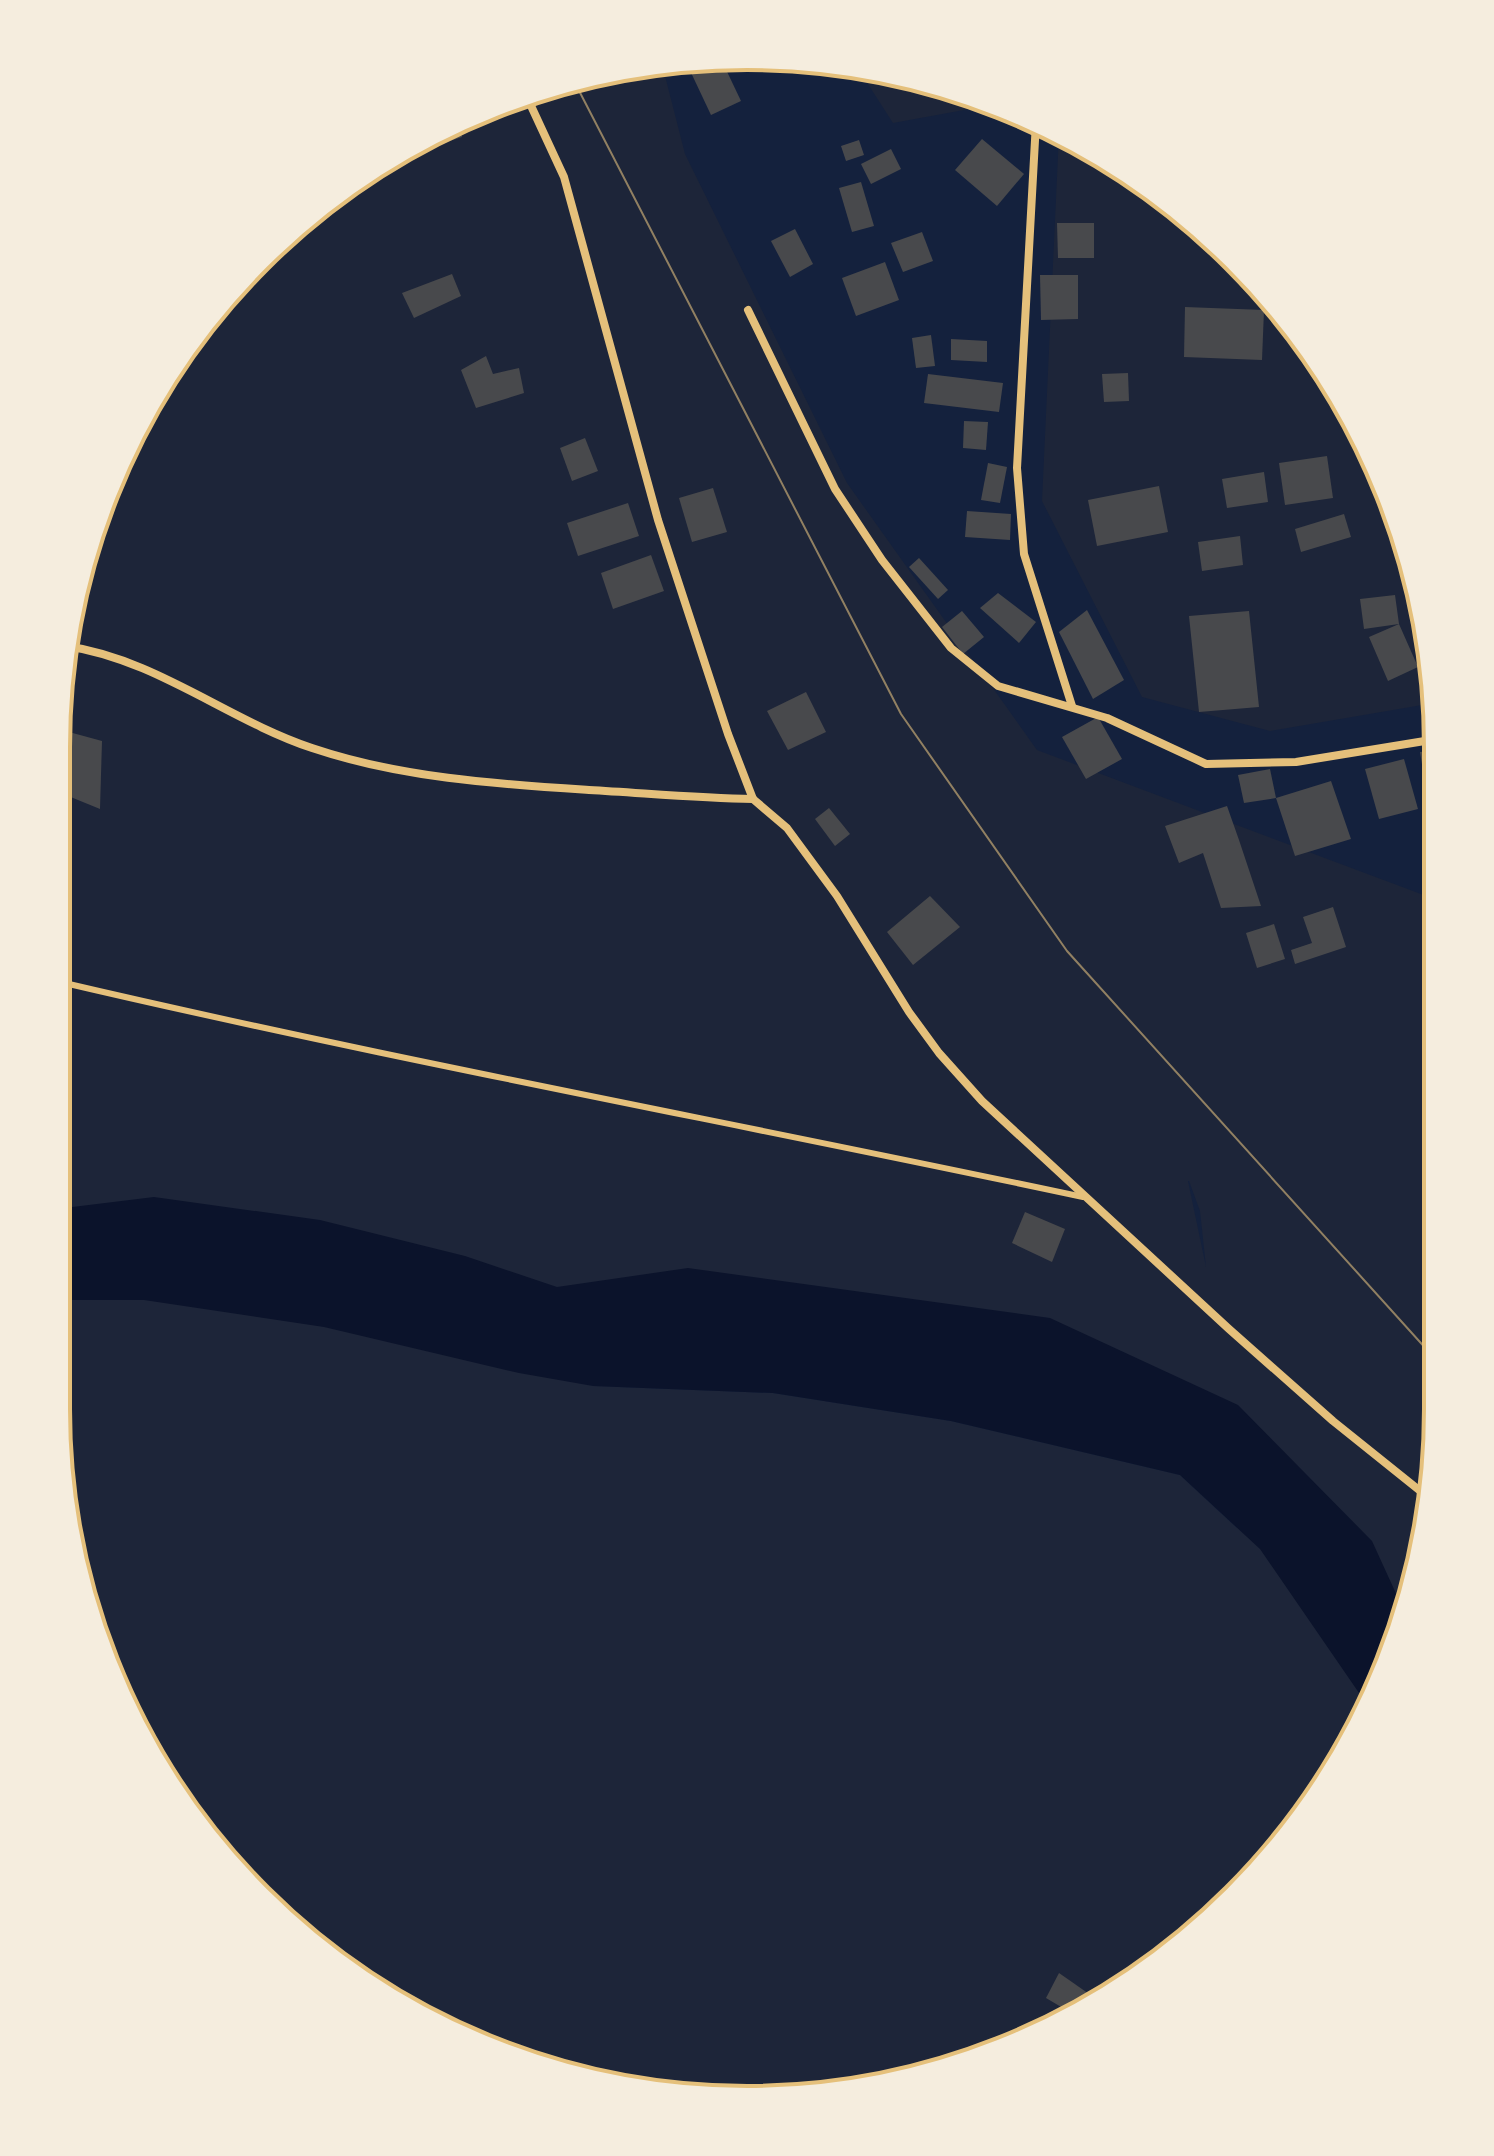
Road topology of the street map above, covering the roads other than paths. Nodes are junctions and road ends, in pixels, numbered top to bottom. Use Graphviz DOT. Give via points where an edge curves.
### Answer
graph roads {
  1 [pos="531,105"];
  2 [pos="1035,135"];
  3 [pos="748,310"];
  4 [pos="78,648"];
  5 [pos="1072,706"];
  6 [pos="1424,741"];
  7 [pos="753,799"];
  8 [pos="70,984"];
  9 [pos="1083,1197"];
  10 [pos="1419,1490"];
  1 -- 7 [label="street" via="564,177 658,520"];
  2 -- 5 [label="street" via="1017,468 1024,554"];
  3 -- 5 [label="street" via="835,489 951,648 998,686"];
  4 -- 7 [label="street" via="156,673 311,748 368,763 500,783"];
  5 -- 6 [label="street" via="1206,764 1296,762"];
  7 -- 9 [label="street" via="787,828 837,896 939,1053"];
  8 -- 9 [label="lane" via="376,1053"];
  9 -- 10 [label="street" via="1333,1421"];
}
